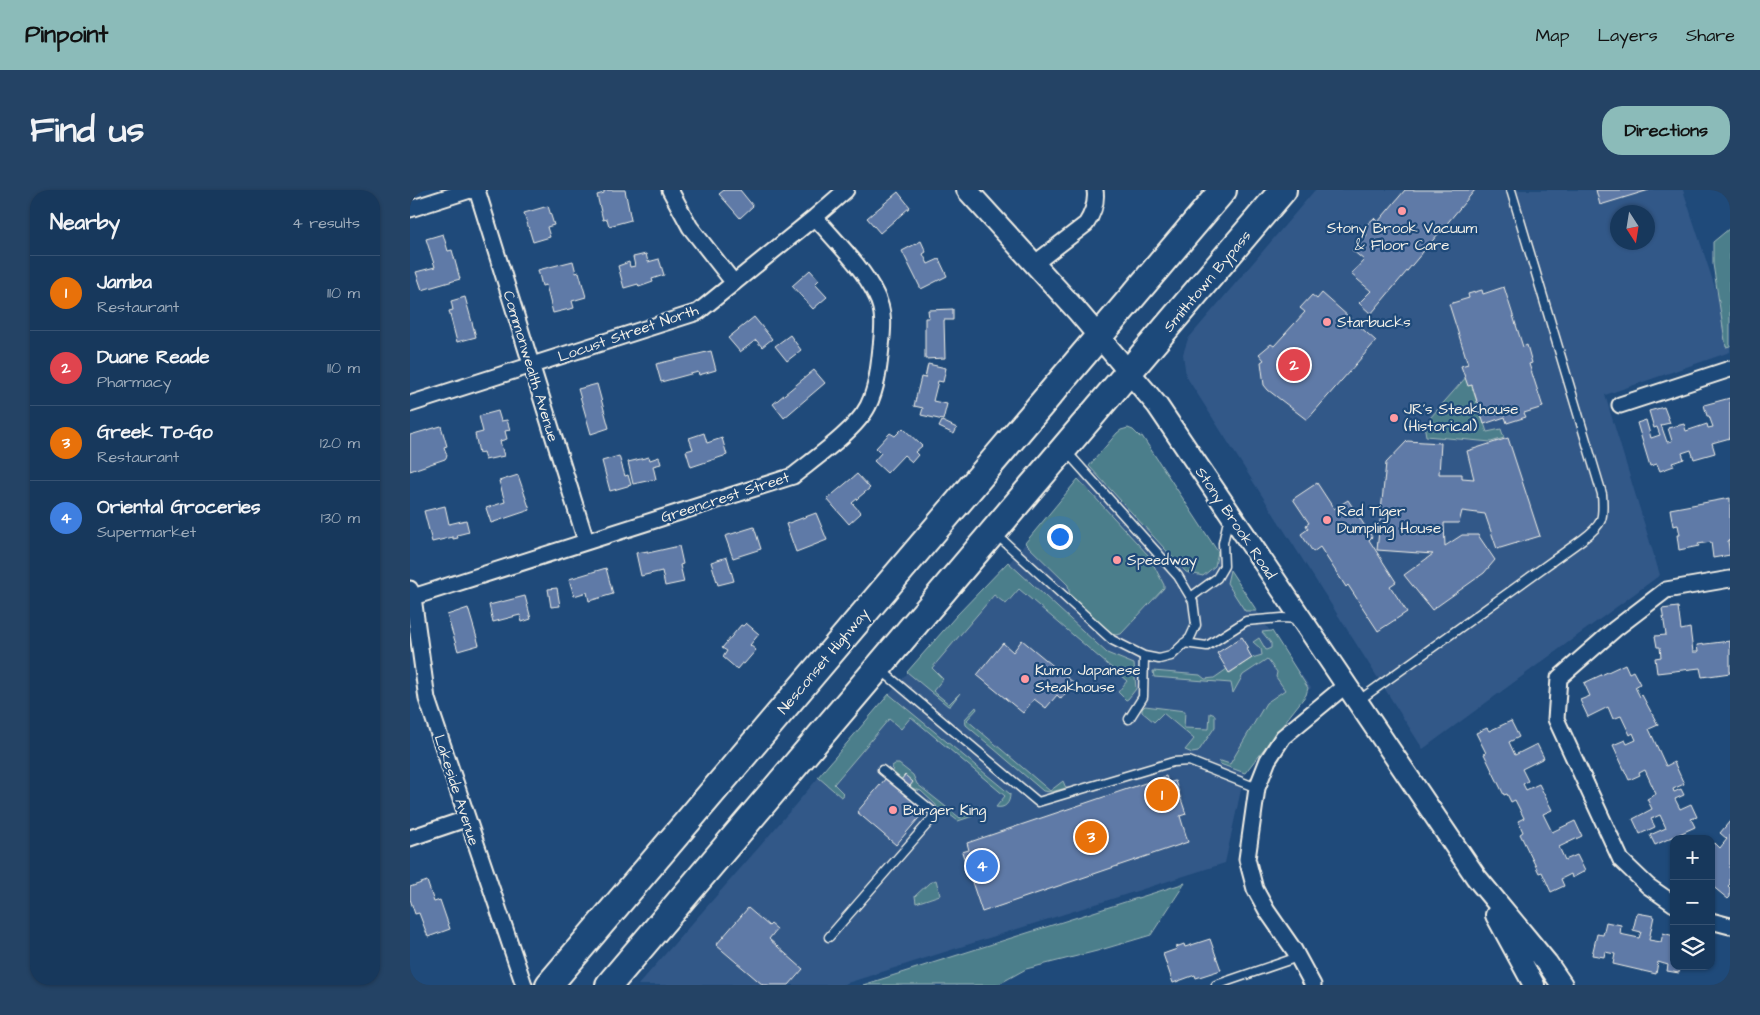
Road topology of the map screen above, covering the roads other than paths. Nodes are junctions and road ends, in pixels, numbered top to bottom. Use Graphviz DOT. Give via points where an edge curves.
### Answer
graph roads {
  1 [pos="470,190"];
  2 [pos="477,190"];
  3 [pos="670,190"];
  4 [pos="846,190"];
  5 [pos="967,190"];
  6 [pos="1223,190"];
  7 [pos="1283,190"];
  8 [pos="1511,190"];
  9 [pos="1096,191"];
  10 [pos="410,209"];
  11 [pos="815,218"];
  12 [pos="1034,264"];
  13 [pos="734,283"];
  14 [pos="1098,336"];
  15 [pos="531,366"];
  16 [pos="1730,370"];
  17 [pos="1129,372"];
  18 [pos="410,404"];
  19 [pos="1620,405"];
  20 [pos="1064,449"];
  21 [pos="1229,514"];
  22 [pos="994,532"];
  23 [pos="586,541"];
  24 [pos="1730,579"];
  25 [pos="411,593"];
  26 [pos="1191,597"];
  27 [pos="1301,619"];
  28 [pos="1184,644"];
  29 [pos="1144,656"];
  30 [pos="878,668"];
  31 [pos="1346,685"];
  32 [pos="1358,702"];
  33 [pos="1129,718"];
  34 [pos="882,770"];
  35 [pos="1257,788"];
  36 [pos="466,819"];
  37 [pos="410,838"];
  38 [pos="1476,878"];
  39 [pos="1670,901"];
  40 [pos="1715,922"];
  41 [pos="1730,926"];
  42 [pos="829,937"];
  43 [pos="1298,957"];
  44 [pos="524,985"];
  45 [pos="549,985"];
  46 [pos="609,985"];
  47 [pos="1216,985"];
  48 [pos="1313,985"];
  49 [pos="1534,985"];
  50 [pos="1562,985"];
  1 -- 10 [label="street"];
  2 -- 15 [label="street, Commonwealth Avenue"];
  3 -- 13 [label="street" via="690,227"];
  4 -- 11 [label="street, Locust Street North"];
  5 -- 12 [label="main road, Stony Brook Road"];
  6 -- 14 [label="highway"];
  7 -- 17 [label="highway, Smithtown Bypass"];
  8 -- 32 [label="lane" via="1602,494 1604,512 1598,528 1591,534"];
  9 -- 12 [label="street" via="1094,209 1086,224"];
  11 -- 13 [label="street, Locust Street North"];
  11 -- 23 [label="street, Greencrest Street" via="862,272 880,306 884,327 879,370 872,397 863,413 830,447 793,476"];
  12 -- 14 [label="main road, Stony Brook Road"];
  13 -- 15 [label="street, Locust Street North" via="698,312"];
  14 -- 17 [label="main road, Stony Brook Road"];
  14 -- 45 [label="highway, Nesconset Highway"];
  15 -- 18 [label="street, Locust Street North"];
  15 -- 23 [label="street, Commonwealth Avenue"];
  16 -- 19 [label="street"];
  17 -- 20 [label="highway"];
  17 -- 21 [label="main road, Stony Brook Road" via="1156,405"];
  20 -- 22 [label="highway"];
  20 -- 26 [label="lane" via="1178,576"];
  21 -- 26 [label="lane" via="1223,543 1224,566 1217,578"];
  21 -- 27 [label="main road, Stony Brook Road"];
  22 -- 29 [label="lane" via="1112,640"];
  22 -- 30 [label="highway"];
  23 -- 25 [label="street, Greencrest Street"];
  24 -- 39 [label="street" via="1666,590 1559,678 1556,719 1621,860 1648,886"];
  25 -- 36 [label="street, Lakeside Avenue" via="427,699"];
  26 -- 28 [label="lane" via="1196,625"];
  27 -- 28 [label="lane" via="1246,621 1207,646"];
  27 -- 31 [label="main road, Stony Brook Road"];
  28 -- 29 [label="lane" via="1171,656 1159,659"];
  29 -- 33 [label="lane" via="1143,696"];
  30 -- 35 [label="lane" via="1038,802 1174,762 1189,761"];
  30 -- 46 [label="highway"];
  31 -- 32 [label="main road, Stony Brook Road"];
  31 -- 35 [label="street" via="1283,737 1268,760"];
  32 -- 38 [label="main road, Stony Brook Road"];
  34 -- 42 [label="lane" via="936,814"];
  35 -- 43 [label="street" via="1247,859 1255,889"];
  36 -- 37 [label="street"];
  36 -- 44 [label="street, Lakeside Avenue"];
  38 -- 49 [label="main road, Stony Brook Road"];
  38 -- 50 [label="main road, Stony Brook Road"];
  40 -- 41 [label="street"];
  43 -- 47 [label="lane"];
  43 -- 48 [label="street"];
}
